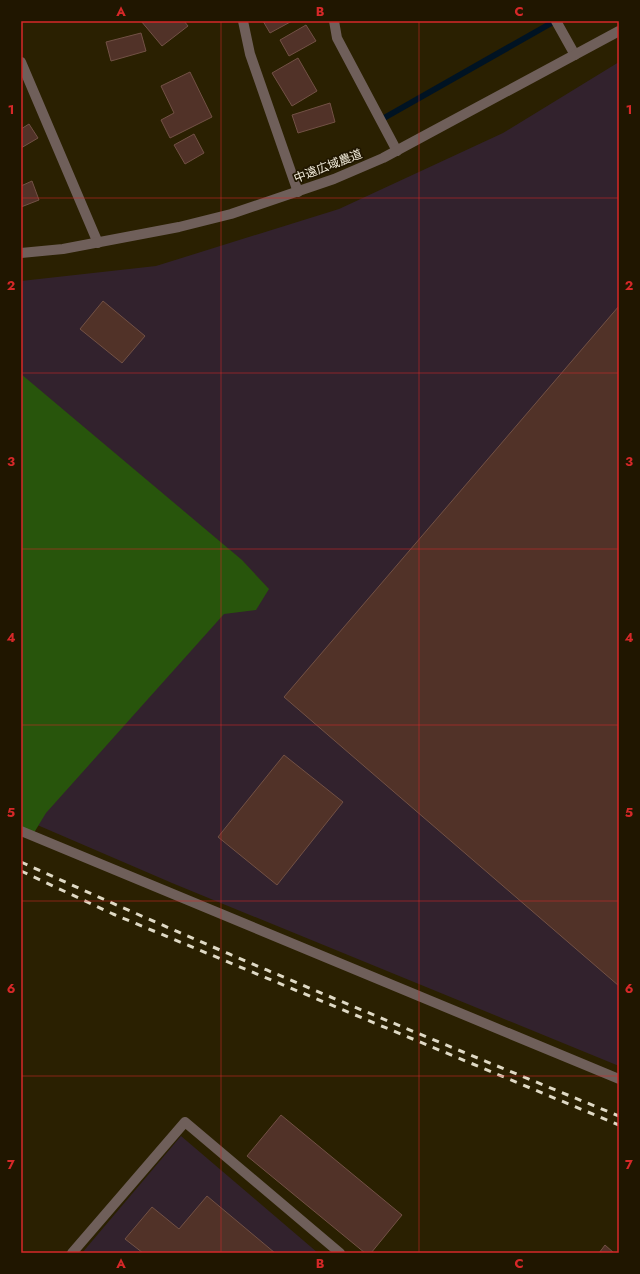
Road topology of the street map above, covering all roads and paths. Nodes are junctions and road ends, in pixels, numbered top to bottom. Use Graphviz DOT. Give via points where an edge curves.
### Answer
graph roads {
  1 [pos="243,21"];
  2 [pos="334,21"];
  3 [pos="556,21"];
  4 [pos="619,31"];
  5 [pos="574,55"];
  6 [pos="21,62"];
  7 [pos="397,151"];
  8 [pos="298,192"];
  9 [pos="98,243"];
  10 [pos="21,253"];
  11 [pos="21,831"];
  12 [pos="619,1079"];
  13 [pos="72,1253"];
  14 [pos="340,1253"];
  1 -- 8 [label="street" via="250,54"];
  2 -- 7 [label="street" via="337,38"];
  3 -- 5 [label="street"];
  4 -- 5 [label="street, 中遠広域農道"];
  5 -- 7 [label="street, 中遠広域農道"];
  6 -- 9 [label="street"];
  7 -- 8 [label="street, 中遠広域農道"];
  8 -- 9 [label="street, 中遠広域農道" via="231,214"];
  9 -- 10 [label="street, 中遠広域農道"];
  11 -- 12 [label="street"];
  13 -- 14 [label="street" via="185,1122"];
}
